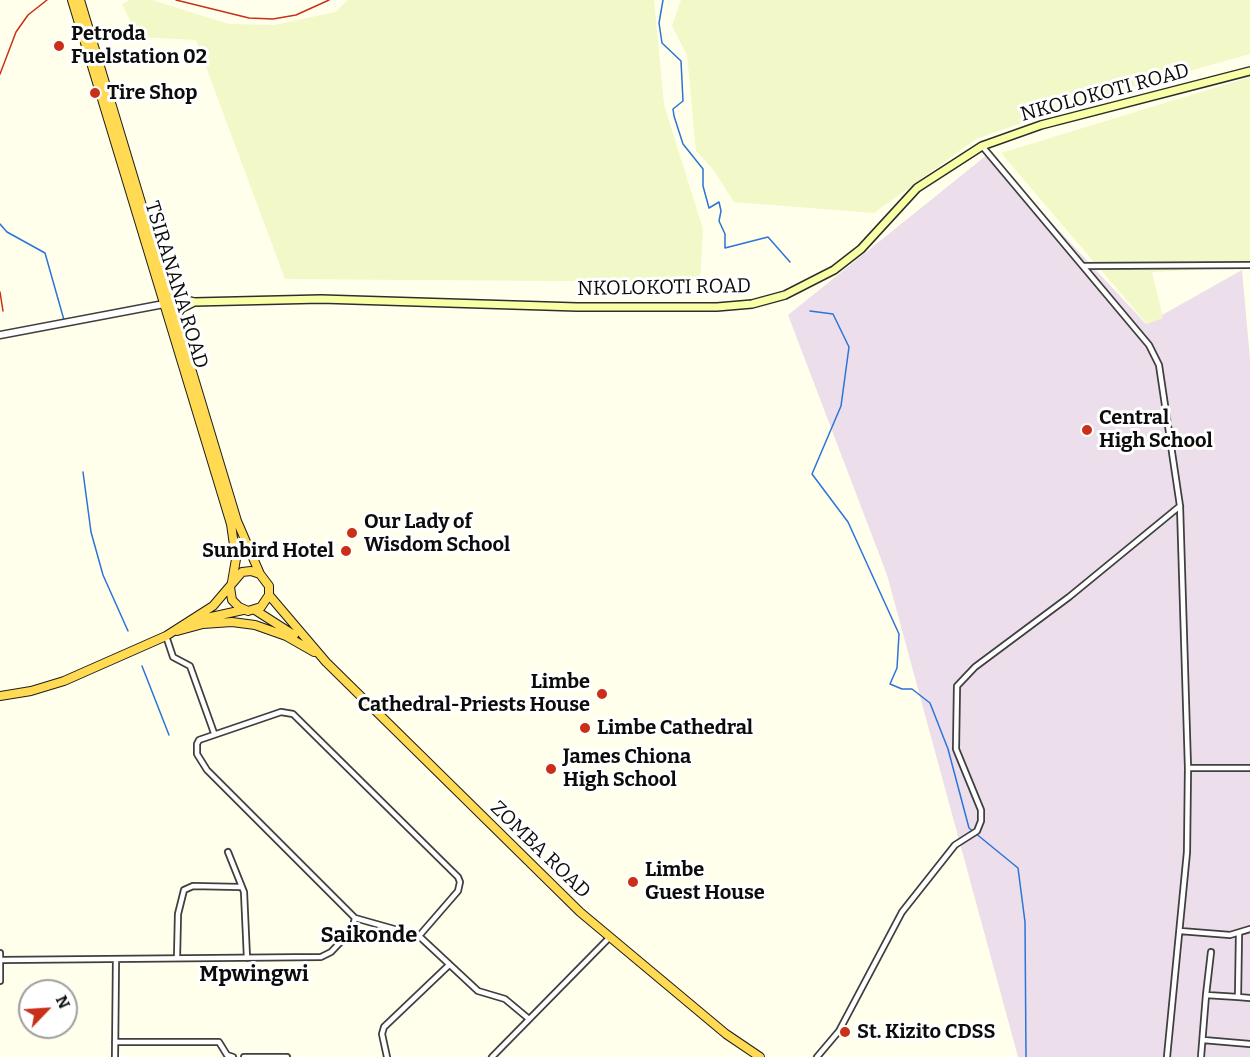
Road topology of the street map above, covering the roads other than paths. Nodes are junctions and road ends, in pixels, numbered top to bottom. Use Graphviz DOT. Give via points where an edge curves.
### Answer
graph roads {
  1 [pos="72,0"];
  2 [pos="80,0"];
  3 [pos="1250,71"];
  4 [pos="982,147"];
  5 [pos="1250,265"];
  6 [pos="1083,266"];
  7 [pos="168,292"];
  8 [pos="194,302"];
  9 [pos="164,304"];
  10 [pos="174,318"];
  11 [pos="0,335"];
  12 [pos="1180,506"];
  13 [pos="260,574"];
  14 [pos="231,584"];
  15 [pos="269,595"];
  16 [pos="243,609"];
  17 [pos="255,610"];
  18 [pos="183,624"];
  19 [pos="168,635"];
  20 [pos="316,651"];
  21 [pos="0,696"];
  22 [pos="214,733"];
  23 [pos="1188,768"];
  24 [pos="1250,768"];
  25 [pos="228,852"];
  26 [pos="240,887"];
  27 [pos="355,918"];
  28 [pos="1250,929"];
  29 [pos="1180,931"];
  30 [pos="1239,934"];
  31 [pos="419,936"];
  32 [pos="609,938"];
  33 [pos="1211,952"];
  34 [pos="0,953"];
  35 [pos="177,958"];
  36 [pos="247,958"];
  37 [pos="116,959"];
  38 [pos="0,960"];
  39 [pos="448,966"];
  40 [pos="0,981"];
  41 [pos="1206,995"];
  42 [pos="1238,997"];
  43 [pos="1250,998"];
  44 [pos="529,1019"];
  45 [pos="1203,1040"];
  46 [pos="116,1042"];
  47 [pos="1250,1044"];
  48 [pos="116,1057"];
  49 [pos="233,1057"];
  50 [pos="244,1057"];
  51 [pos="287,1057"];
  52 [pos="387,1057"];
  53 [pos="492,1057"];
  54 [pos="760,1057"];
  55 [pos="817,1057"];
  56 [pos="1167,1057"];
  57 [pos="1201,1057"];
  1 -- 9 [label="highway, TSIRANANA ROAD"];
  2 -- 7 [label="highway, TSIRANANA ROAD"];
  3 -- 4 [label="main road, NKOLOKOTI ROAD" via="1041,124"];
  4 -- 6 [label="street"];
  4 -- 8 [label="main road, NKOLOKOTI ROAD" via="917,188 861,249 834,270 785,295 752,304 606,307 321,299"];
  5 -- 6 [label="street"];
  6 -- 12 [label="street" via="1158,360"];
  7 -- 8 [label="main road, NKOLOKOTI ROAD"];
  7 -- 10 [label="highway, TSIRANANA ROAD"];
  8 -- 10 [label="main road"];
  9 -- 11 [label="street"];
  9 -- 14 [label="highway, TSIRANANA ROAD" via="231,524 236,559"];
  10 -- 13 [label="highway, TSIRANANA ROAD" via="242,539"];
  12 -- 23 [label="street"];
  12 -- 55 [label="street" via="1069,597 975,667 957,686 956,749 981,810 981,821 977,831 955,845 902,912 839,1031"];
  13 -- 14 [label="highway" via="242,572"];
  13 -- 15 [label="highway"];
  14 -- 16 [label="highway" via="232,600"];
  14 -- 18 [label="highway" via="213,606"];
  15 -- 17 [label="highway" via="265,604"];
  15 -- 20 [label="highway, ZOMBA ROAD"];
  16 -- 17 [label="highway"];
  16 -- 18 [label="highway"];
  17 -- 20 [label="highway, ZOMBA ROAD"];
  18 -- 19 [label="highway"];
  19 -- 20 [label="highway" via="203,624 232,622 255,625"];
  19 -- 21 [label="highway" via="64,681"];
  19 -- 22 [label="street" via="173,657 190,666"];
  20 -- 32 [label="highway, ZOMBA ROAD"];
  22 -- 27 [label="street" via="196,744 207,770"];
  22 -- 31 [label="street" via="290,712 450,868 460,887"];
  23 -- 24 [label="street"];
  23 -- 29 [label="street" via="1188,852"];
  25 -- 26 [label="street"];
  26 -- 35 [label="street" via="193,886 184,890 178,914"];
  26 -- 36 [label="street" via="247,919"];
  27 -- 31 [label="street"];
  27 -- 36 [label="street" via="354,928 327,956"];
  28 -- 30 [label="street"];
  29 -- 30 [label="street"];
  29 -- 56 [label="street"];
  30 -- 42 [label="street"];
  31 -- 39 [label="street"];
  32 -- 44 [label="street"];
  32 -- 54 [label="highway, ZOMBA ROAD"];
  33 -- 41 [label="street"];
  34 -- 38 [label="street"];
  35 -- 36 [label="street"];
  35 -- 37 [label="street"];
  37 -- 38 [label="street"];
  37 -- 46 [label="street"];
  38 -- 40 [label="street"];
  39 -- 44 [label="street" via="478,991 505,999"];
  39 -- 52 [label="street" via="384,1026"];
  41 -- 42 [label="street"];
  41 -- 45 [label="street"];
  42 -- 43 [label="street"];
  44 -- 53 [label="street"];
  45 -- 47 [label="street"];
  45 -- 57 [label="street"];
  46 -- 48 [label="street"];
  46 -- 49 [label="street" via="219,1042"];
  50 -- 51 [label="street"];
}
